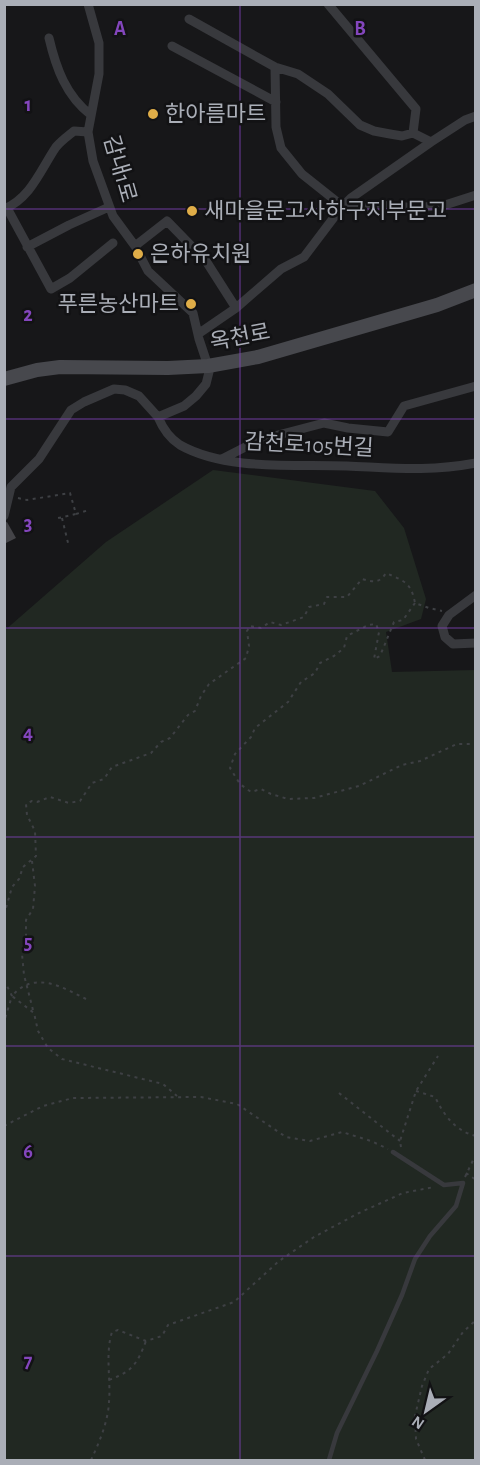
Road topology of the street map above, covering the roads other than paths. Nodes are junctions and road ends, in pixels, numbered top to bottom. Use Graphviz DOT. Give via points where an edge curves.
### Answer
graph roads {
  1 [pos="88,4"];
  2 [pos="328,4"];
  3 [pos="189,20"];
  4 [pos="49,38"];
  5 [pos="172,46"];
  6 [pos="275,67"];
  7 [pos="276,102"];
  8 [pos="91,116"];
  9 [pos="476,116"];
  10 [pos="88,132"];
  11 [pos="413,133"];
  12 [pos="431,142"];
  13 [pos="476,195"];
  14 [pos="345,205"];
  15 [pos="109,207"];
  16 [pos="6,209"];
  17 [pos="113,243"];
  18 [pos="135,246"];
  19 [pos="27,247"];
  20 [pos="476,290"];
  21 [pos="236,308"];
  22 [pos="198,334"];
  23 [pos="208,366"];
  24 [pos="4,379"];
  25 [pos="476,386"];
  26 [pos="158,417"];
  27 [pos="222,459"];
  28 [pos="476,463"];
  29 [pos="8,490"];
  30 [pos="4,516"];
  31 [pos="476,595"];
  32 [pos="476,644"];
  33 [pos="393,1152"];
  34 [pos="328,1461"];
  1 -- 8 [label="street, 감내1로" via="99,43 99,74"];
  2 -- 11 [label="street" via="416,109"];
  3 -- 6 [label="street"];
  4 -- 8 [label="street" via="65,85"];
  5 -- 7 [label="street"];
  6 -- 7 [label="street"];
  6 -- 11 [label="street" via="298,74 328,94 360,125 390,134"];
  7 -- 14 [label="street" via="281,148 302,174"];
  8 -- 10 [label="street, 감내1로"];
  9 -- 12 [label="street"];
  10 -- 15 [label="street, 감내1로"];
  10 -- 16 [label="street" via="75,131 58,144 39,179"];
  11 -- 12 [label="street"];
  12 -- 14 [label="street"];
  13 -- 14 [label="street" via="436,207 389,205 378,209"];
  14 -- 21 [label="street" via="304,257 281,268"];
  15 -- 18 [label="street, 감내1로"];
  15 -- 19 [label="street"];
  16 -- 19 [label="street"];
  17 -- 19 [label="street" via="51,289"];
  18 -- 21 [label="street" via="167,221 206,261"];
  18 -- 22 [label="street, 감내1로" via="148,271 193,313"];
  20 -- 23 [label="street, 옥천로" via="258,357"];
  21 -- 22 [label="street"];
  22 -- 23 [label="street, 감내1로"];
  23 -- 24 [label="street, 옥천로" via="60,367"];
  23 -- 26 [label="street" via="206,384 196,396"];
  25 -- 27 [label="street" via="404,406 388,432 324,423 259,440"];
  26 -- 27 [label="street, 감천로105번길" via="165,431 182,446"];
  26 -- 29 [label="street" via="139,396 125,390 114,389 84,402 71,410 39,459"];
  27 -- 28 [label="street, 감천로105번길" via="400,470 447,469"];
  29 -- 30 [label="street"];
  31 -- 32 [label="street" via="442,626 445,637 453,644"];
  33 -- 34 [label="lane" via="444,1185 463,1183 456,1206 415,1259"];
}
